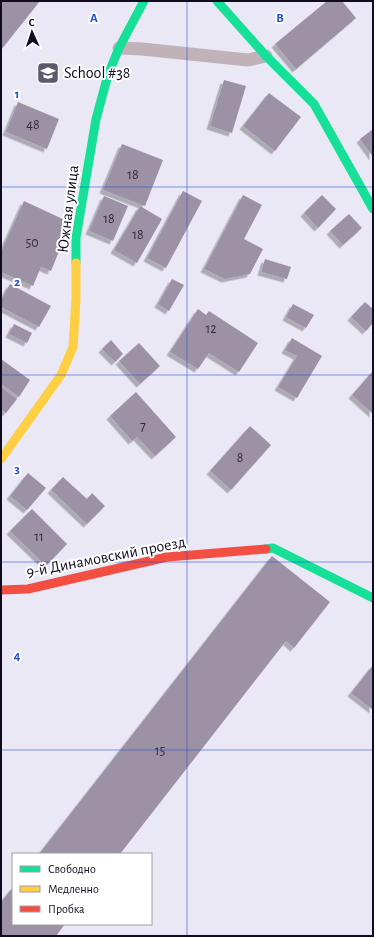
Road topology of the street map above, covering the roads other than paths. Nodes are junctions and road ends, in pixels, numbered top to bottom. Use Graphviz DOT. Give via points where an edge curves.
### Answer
graph roads {
  1 [pos="144,1"];
  2 [pos="217,1"];
  3 [pos="119,48"];
  4 [pos="266,56"];
  5 [pos="373,209"];
  6 [pos="1,459"];
  7 [pos="1,590"];
  8 [pos="373,598"];
  1 -- 3 [label="street, Южная улица"];
  2 -- 4 [label="street"];
  3 -- 4 [label="lane" via="248,60"];
  3 -- 6 [label="street, Южная улица" via="108,75 96,120 76,238 73,347 61,375"];
  4 -- 5 [label="street" via="314,104"];
  7 -- 8 [label="street, 9-й Динамовский проезд" via="28,589 168,557 273,548"];
}
